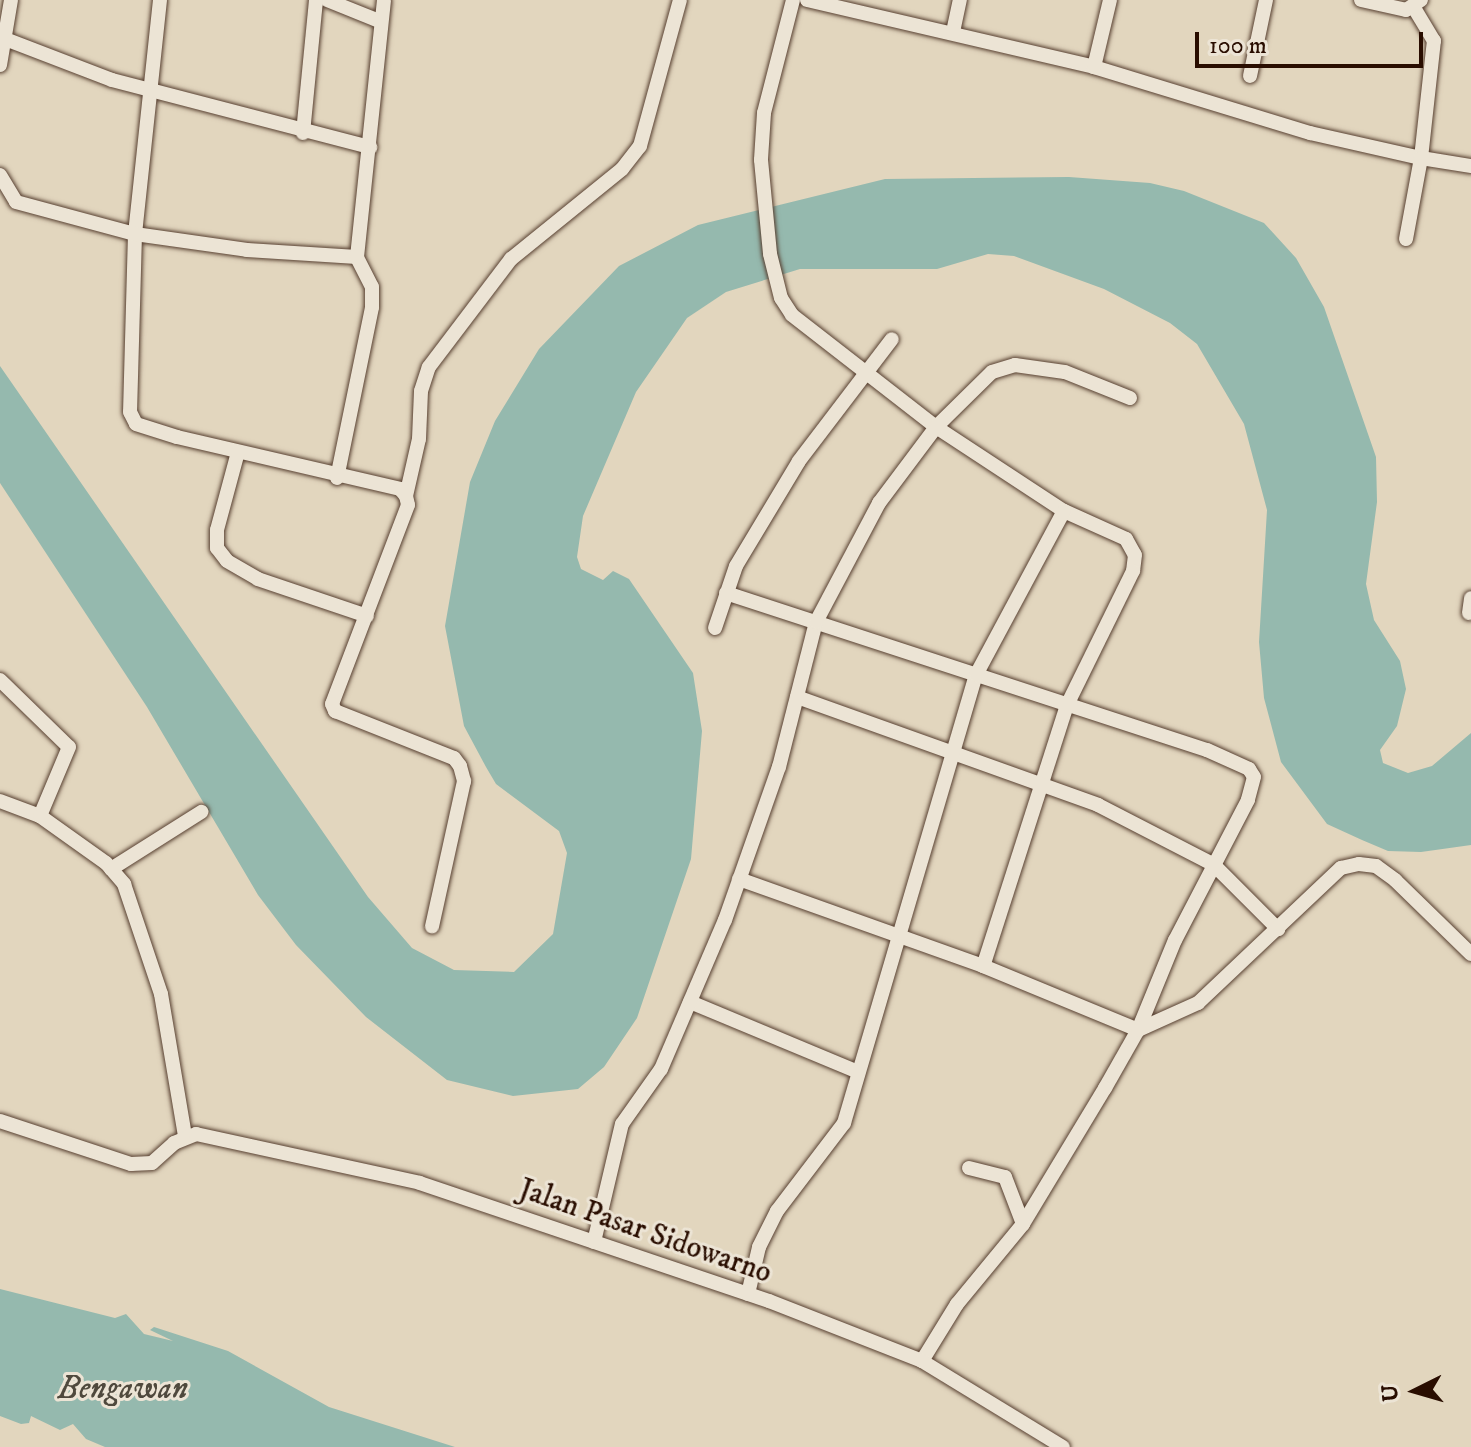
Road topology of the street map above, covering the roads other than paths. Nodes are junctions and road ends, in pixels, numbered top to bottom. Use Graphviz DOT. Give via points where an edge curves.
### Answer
graph roads {
  1 [pos="11,0"];
  2 [pos="160,0"];
  3 [pos="316,0"];
  4 [pos="327,0"];
  5 [pos="384,0"];
  6 [pos="680,0"];
  7 [pos="793,0"];
  8 [pos="807,0"];
  9 [pos="960,0"];
  10 [pos="1110,0"];
  11 [pos="1266,0"];
  12 [pos="1361,0"];
  13 [pos="1417,4"];
  14 [pos="379,21"];
  15 [pos="953,32"];
  16 [pos="1,37"];
  17 [pos="0,65"];
  18 [pos="1094,67"];
  19 [pos="1250,76"];
  20 [pos="149,90"];
  21 [pos="303,133"];
  22 [pos="370,147"];
  23 [pos="1421,158"];
  24 [pos="1471,166"];
  25 [pos="0,175"];
  26 [pos="135,234"];
  27 [pos="1406,239"];
  28 [pos="357,257"];
  29 [pos="892,339"];
  30 [pos="865,370"];
  31 [pos="1130,398"];
  32 [pos="936,427"];
  33 [pos="238,452"];
  34 [pos="337,478"];
  35 [pos="406,496"];
  36 [pos="1064,511"];
  37 [pos="726,593"];
  38 [pos="367,616"];
  39 [pos="816,622"];
  40 [pos="715,628"];
  41 [pos="976,675"];
  42 [pos="0,680"];
  43 [pos="797,697"];
  44 [pos="1067,705"];
  45 [pos="953,753"];
  46 [pos="1041,781"];
  47 [pos="0,801"];
  48 [pos="201,812"];
  49 [pos="40,816"];
  50 [pos="1214,865"];
  51 [pos="111,869"];
  52 [pos="739,879"];
  53 [pos="432,927"];
  54 [pos="1278,929"];
  55 [pos="896,933"];
  56 [pos="1471,954"];
  57 [pos="983,966"];
  58 [pos="690,1002"];
  59 [pos="1138,1030"];
  60 [pos="858,1072"];
  61 [pos="0,1121"];
  62 [pos="185,1136"];
  63 [pos="969,1168"];
  64 [pos="1023,1224"];
  65 [pos="594,1242"];
  66 [pos="748,1294"];
  67 [pos="922,1361"];
  68 [pos="1063,1447"];
  1 -- 16 [label="street"];
  2 -- 20 [label="street"];
  3 -- 21 [label="street"];
  4 -- 14 [label="street"];
  5 -- 14 [label="street"];
  6 -- 35 [label="street" via="640,146 622,169 511,259 429,367"];
  7 -- 30 [label="street" via="764,113 763,198 781,298 792,315"];
  8 -- 15 [label="street"];
  9 -- 15 [label="street"];
  10 -- 18 [label="street"];
  11 -- 19 [label="street"];
  12 -- 13 [label="street"];
  13 -- 23 [label="street" via="1434,41"];
  14 -- 22 [label="street"];
  15 -- 18 [label="street"];
  16 -- 17 [label="street"];
  16 -- 20 [label="street"];
  18 -- 23 [label="street" via="1310,133"];
  20 -- 21 [label="street"];
  20 -- 26 [label="street"];
  21 -- 22 [label="street"];
  22 -- 28 [label="street"];
  23 -- 24 [label="street"];
  23 -- 27 [label="street"];
  25 -- 26 [label="street" via="16,202"];
  26 -- 28 [label="street" via="247,250"];
  26 -- 33 [label="street" via="133,420"];
  28 -- 34 [label="street" via="372,287 372,307"];
  29 -- 30 [label="street"];
  30 -- 32 [label="street"];
  30 -- 37 [label="street" via="799,461"];
  31 -- 32 [label="street" via="1065,372 1015,365 992,372"];
  32 -- 36 [label="street"];
  32 -- 39 [label="street" via="879,503"];
  33 -- 34 [label="street"];
  33 -- 38 [label="street" via="217,530 217,548 227,561 258,579"];
  34 -- 35 [label="street" via="400,489"];
  35 -- 38 [label="street" via="408,505"];
  36 -- 41 [label="street"];
  36 -- 44 [label="street" via="1126,539 1135,555 1133,571"];
  37 -- 39 [label="street"];
  37 -- 40 [label="street"];
  38 -- 53 [label="street" via="332,696 335,711 454,758 464,781"];
  39 -- 41 [label="street"];
  39 -- 43 [label="street"];
  41 -- 44 [label="street"];
  41 -- 45 [label="street"];
  42 -- 49 [label="street" via="69,747"];
  43 -- 45 [label="street"];
  43 -- 52 [label="street"];
  44 -- 46 [label="street"];
  44 -- 50 [label="street" via="1249,769 1254,777 1248,800"];
  45 -- 46 [label="street"];
  45 -- 55 [label="street"];
  46 -- 50 [label="street"];
  46 -- 57 [label="street"];
  47 -- 49 [label="street"];
  48 -- 51 [label="street"];
  49 -- 51 [label="street"];
  50 -- 54 [label="street"];
  50 -- 59 [label="street" via="1175,940"];
  51 -- 62 [label="street" via="124,884 153,962"];
  52 -- 55 [label="street"];
  52 -- 58 [label="street"];
  54 -- 56 [label="street" via="1341,868 1376,866"];
  54 -- 59 [label="street" via="1198,1003"];
  55 -- 57 [label="street"];
  55 -- 60 [label="street"];
  57 -- 59 [label="street"];
  58 -- 60 [label="street"];
  58 -- 65 [label="street" via="661,1069 622,1124"];
  59 -- 64 [label="street"];
  60 -- 66 [label="street" via="844,1123 789,1189 765,1235"];
  61 -- 62 [label="street" via="138,1165 152,1163"];
  62 -- 65 [label="street, Jalan Pasar Sidowarno" via="207,1135 420,1183"];
  63 -- 64 [label="street" via="1005,1177"];
  64 -- 67 [label="street" via="957,1304"];
  65 -- 66 [label="street, Jalan Pasar Sidowarno"];
  66 -- 67 [label="street, Jalan Pasar Sidowarno"];
  67 -- 68 [label="street, Jalan Pasar Sidowarno"];
}
